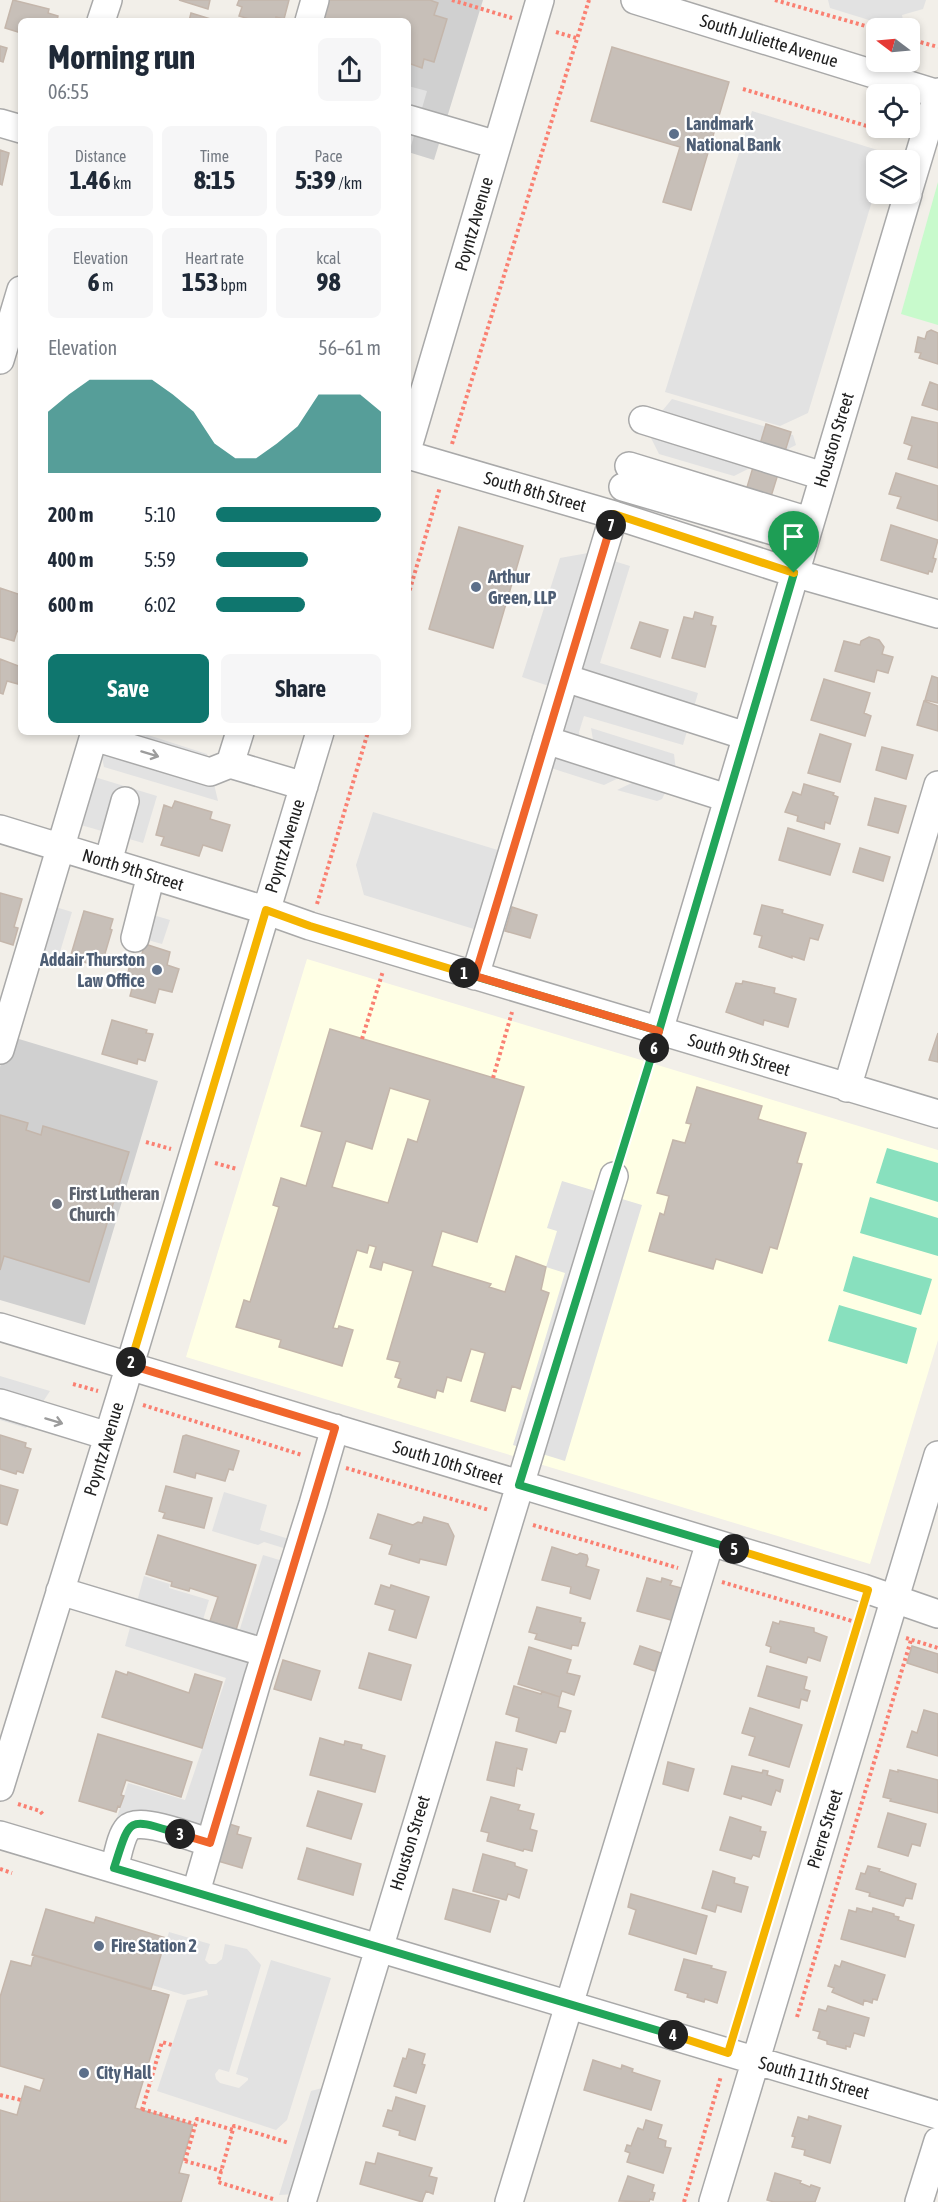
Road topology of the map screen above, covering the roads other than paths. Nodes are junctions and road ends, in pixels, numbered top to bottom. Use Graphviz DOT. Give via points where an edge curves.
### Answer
graph roads {
  1 [pos="108,0"];
  2 [pos="315,0"];
  3 [pos="540,0"];
  4 [pos="635,0"];
  5 [pos="102,18"];
  6 [pos="310,18"];
  7 [pos="938,93"];
  8 [pos="411,120"];
  9 [pos="0,123"];
  10 [pos="18,128"];
  11 [pos="497,145"];
  12 [pos="920,153"];
  13 [pos="905,204"];
  14 [pos="18,302"];
  15 [pos="10,335"];
  16 [pos="0,360"];
  17 [pos="643,420"];
  18 [pos="411,437"];
  19 [pos="411,457"];
  20 [pos="627,471"];
  21 [pos="823,476"];
  22 [pos="614,514"];
  23 [pos="808,525"];
  24 [pos="794,573"];
  25 [pos="938,614"];
  26 [pos="565,678"];
  27 [pos="95,735"];
  28 [pos="239,735"];
  29 [pos="319,735"];
  30 [pos="746,736"];
  31 [pos="546,740"];
  32 [pos="230,765"];
  33 [pos="938,785"];
  34 [pos="304,786"];
  35 [pos="727,798"];
  36 [pos="125,801"];
  37 [pos="0,829"];
  38 [pos="61,848"];
  39 [pos="108,862"];
  40 [pos="151,875"];
  41 [pos="266,910"];
  42 [pos="135,938"];
  43 [pos="475,976"];
  44 [pos="659,1031"];
  45 [pos="0,1050"];
  46 [pos="847,1088"];
  47 [pos="938,1114"];
  48 [pos="614,1176"];
  49 [pos="0,1327"];
  50 [pos="130,1365"];
  51 [pos="0,1403"];
  52 [pos="335,1428"];
  53 [pos="108,1436"];
  54 [pos="938,1455"];
  55 [pos="519,1485"];
  56 [pos="710,1542"];
  57 [pos="60,1591"];
  58 [pos="895,1599"];
  59 [pos="938,1614"];
  60 [pos="266,1653"];
  61 [pos="0,1787"];
  62 [pos="0,1835"];
  63 [pos="210,1843"];
  64 [pos="114,1868"];
  65 [pos="196,1892"];
  66 [pos="379,1947"];
  67 [pos="569,2004"];
  68 [pos="755,2061"];
  69 [pos="938,2115"];
  70 [pos="938,2141"];
  71 [pos="302,2202"];
  72 [pos="509,2202"];
  73 [pos="713,2202"];
  74 [pos="919,2202"];
  1 -- 5 [label="street"];
  2 -- 6 [label="street"];
  3 -- 11 [label="street, Poyntz Avenue"];
  4 -- 7 [label="street, South Juliette Avenue"];
  7 -- 12 [label="street"];
  8 -- 11 [label="street"];
  9 -- 10 [label="street"];
  11 -- 18 [label="street, Poyntz Avenue"];
  13 -- 21 [label="street, Houston Street"];
  14 -- 15 [label="street"];
  15 -- 16 [label="street"];
  17 -- 21 [label="street"];
  19 -- 22 [label="street, South 8th Street"];
  20 -- 23 [label="street"];
  21 -- 23 [label="street, Houston Street"];
  22 -- 24 [label="street, South 8th Street"];
  22 -- 26 [label="street"];
  23 -- 24 [label="street, Houston Street"];
  24 -- 25 [label="street, South 8th Street"];
  24 -- 30 [label="street, Houston Street"];
  26 -- 30 [label="street"];
  26 -- 31 [label="street"];
  27 -- 32 [label="street, one-way" via="210,772"];
  27 -- 38 [label="street"];
  28 -- 32 [label="street"];
  29 -- 34 [label="street, Poyntz Avenue"];
  30 -- 35 [label="street, Houston Street"];
  31 -- 35 [label="street"];
  31 -- 43 [label="street"];
  32 -- 34 [label="street"];
  33 -- 46 [label="street"];
  34 -- 41 [label="street, Poyntz Avenue"];
  35 -- 44 [label="street, Houston Street"];
  36 -- 39 [label="street"];
  37 -- 38 [label="street, North 9th Street"];
  38 -- 39 [label="street, North 9th Street"];
  38 -- 45 [label="street"];
  39 -- 40 [label="street, North 9th Street"];
  40 -- 41 [label="street, North 9th Street"];
  40 -- 42 [label="street"];
  41 -- 43 [label="street, South 9th Street"];
  41 -- 50 [label="street, Poyntz Avenue"];
  43 -- 44 [label="street, South 9th Street"];
  44 -- 46 [label="street, South 9th Street"];
  46 -- 47 [label="street, South 9th Street"];
  48 -- 55 [label="street, Houston Street"];
  49 -- 50 [label="street, South 10th Street"];
  50 -- 52 [label="street, South 10th Street"];
  50 -- 53 [label="street, Poyntz Avenue"];
  51 -- 53 [label="street, one-way"];
  52 -- 55 [label="street, South 10th Street"];
  52 -- 60 [label="street"];
  53 -- 57 [label="street, Poyntz Avenue"];
  54 -- 58 [label="street, Pierre Street"];
  55 -- 56 [label="street, South 10th Street"];
  55 -- 66 [label="street, Houston Street"];
  56 -- 58 [label="street, South 10th Street"];
  56 -- 67 [label="street"];
  57 -- 60 [label="street"];
  57 -- 61 [label="street, Poyntz Avenue"];
  58 -- 59 [label="street, South 10th Street"];
  58 -- 68 [label="street, Pierre Street"];
  60 -- 63 [label="street"];
  62 -- 64 [label="street, South 11th Street"];
  63 -- 64 [label="street" via="133,1824 127,1829"];
  63 -- 65 [label="street"];
  64 -- 65 [label="street, South 11th Street"];
  65 -- 66 [label="street, South 11th Street"];
  66 -- 67 [label="street, South 11th Street"];
  66 -- 71 [label="street, Houston Street"];
  67 -- 68 [label="street, South 11th Street"];
  67 -- 72 [label="street"];
  68 -- 69 [label="street, South 11th Street"];
  68 -- 73 [label="street, Pierre Street"];
  70 -- 74 [label="street"];
}
